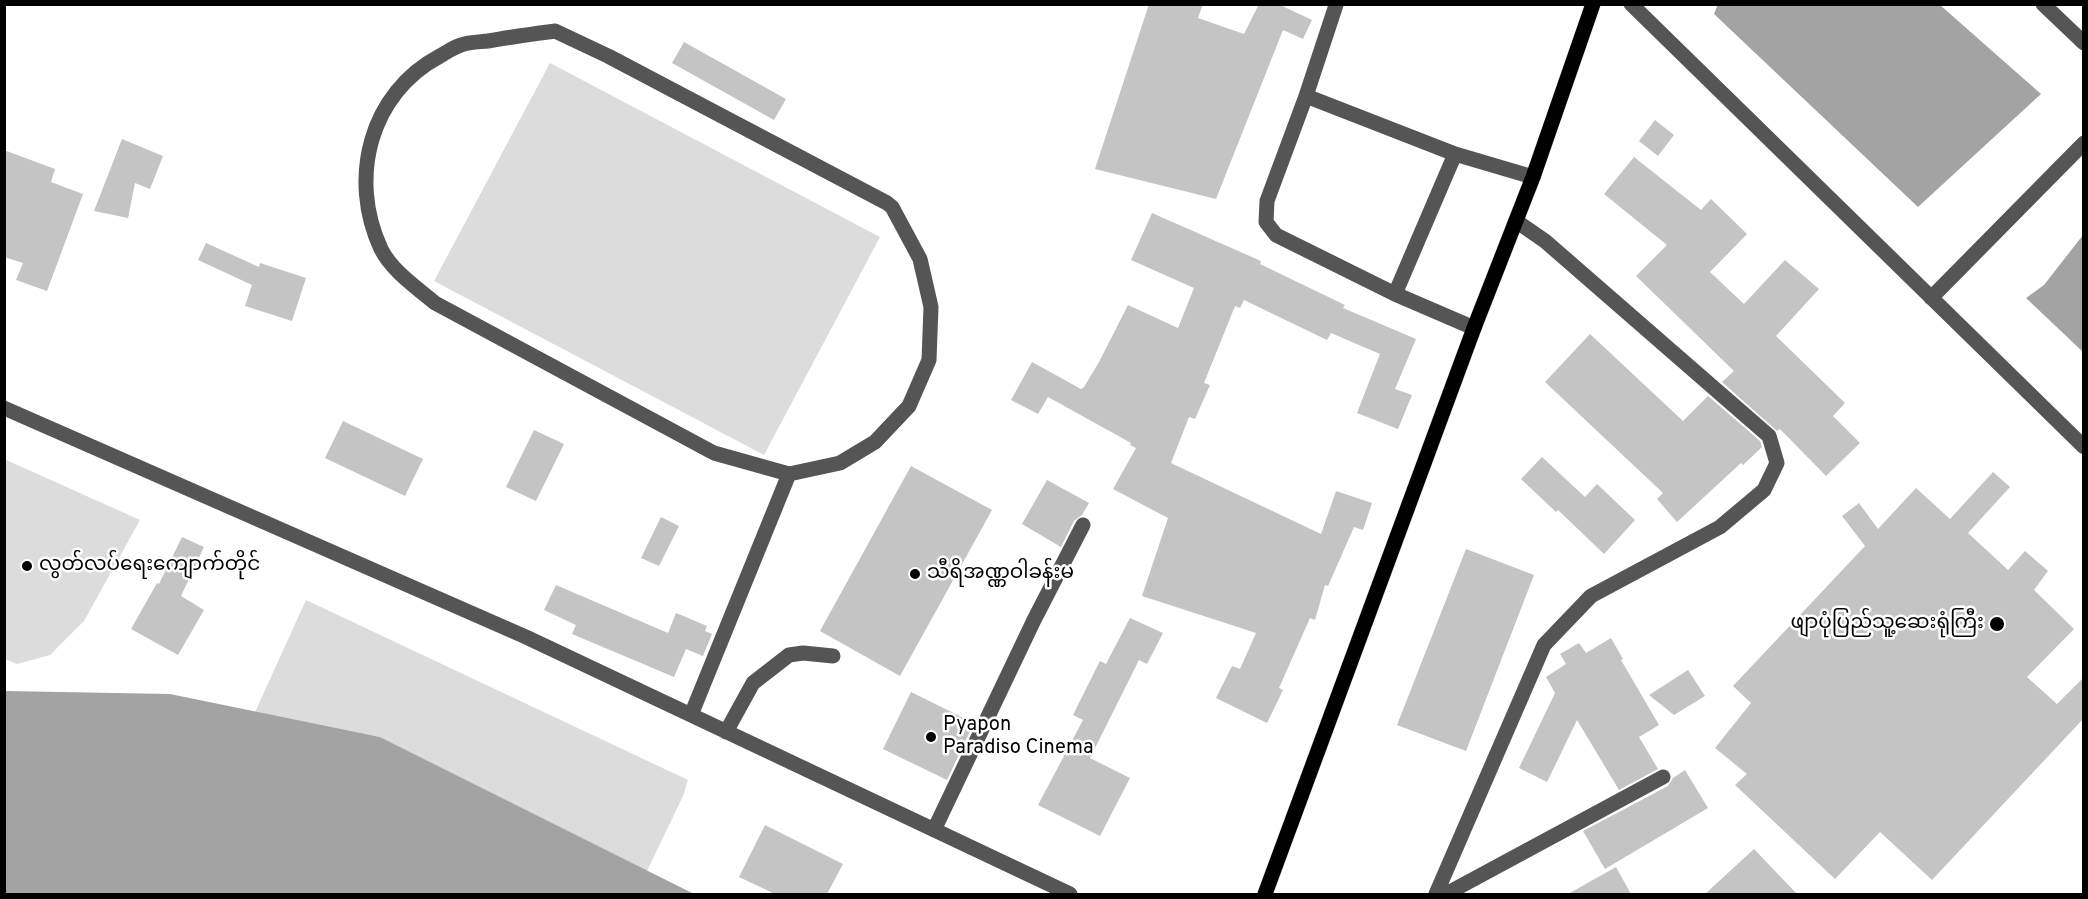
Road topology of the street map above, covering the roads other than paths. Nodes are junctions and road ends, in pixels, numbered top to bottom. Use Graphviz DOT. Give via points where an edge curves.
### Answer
graph roads {
  1 [pos="1593,4"];
  2 [pos="1631,4"];
  3 [pos="2043,4"];
  4 [pos="1336,5"];
  5 [pos="2084,43"];
  6 [pos="1306,96"];
  7 [pos="2084,143"];
  8 [pos="1455,154"];
  9 [pos="1533,177"];
  10 [pos="1516,221"];
  11 [pos="1395,294"];
  12 [pos="1931,298"];
  13 [pos="1474,328"];
  14 [pos="4,408"];
  15 [pos="2084,447"];
  16 [pos="789,474"];
  17 [pos="1083,525"];
  18 [pos="833,656"];
  19 [pos="691,715"];
  20 [pos="726,732"];
  21 [pos="1664,777"];
  22 [pos="934,830"];
  23 [pos="1070,894"];
  24 [pos="1265,894"];
  25 [pos="1436,894"];
  26 [pos="1446,894"];
  1 -- 9 [label="main road"];
  2 -- 12 [label="street"];
  3 -- 5 [label="street"];
  4 -- 6 [label="street"];
  6 -- 8 [label="street"];
  6 -- 11 [label="street" via="1267,201 1266,222 1276,235"];
  7 -- 12 [label="street"];
  8 -- 9 [label="street"];
  8 -- 11 [label="street"];
  9 -- 10 [label="main road"];
  10 -- 13 [label="main road"];
  10 -- 25 [label="street" via="1545,241 1769,436 1777,463 1764,490 1720,527 1590,596 1544,645"];
  11 -- 13 [label="street"];
  12 -- 15 [label="street"];
  13 -- 24 [label="main road"];
  14 -- 19 [label="street" via="526,637"];
  16 -- 16 [label="street" via="714,453 435,303 397,270 382,251 369,217 368,152 387,104 412,75 461,45 555,31 892,207 920,259 931,307 929,360 909,406 875,442 840,463"];
  16 -- 19 [label="street"];
  17 -- 22 [label="street"];
  18 -- 20 [label="street" via="789,655 753,683"];
  19 -- 20 [label="street"];
  20 -- 22 [label="street"];
  21 -- 26 [label="street"];
  22 -- 23 [label="street"];
}
